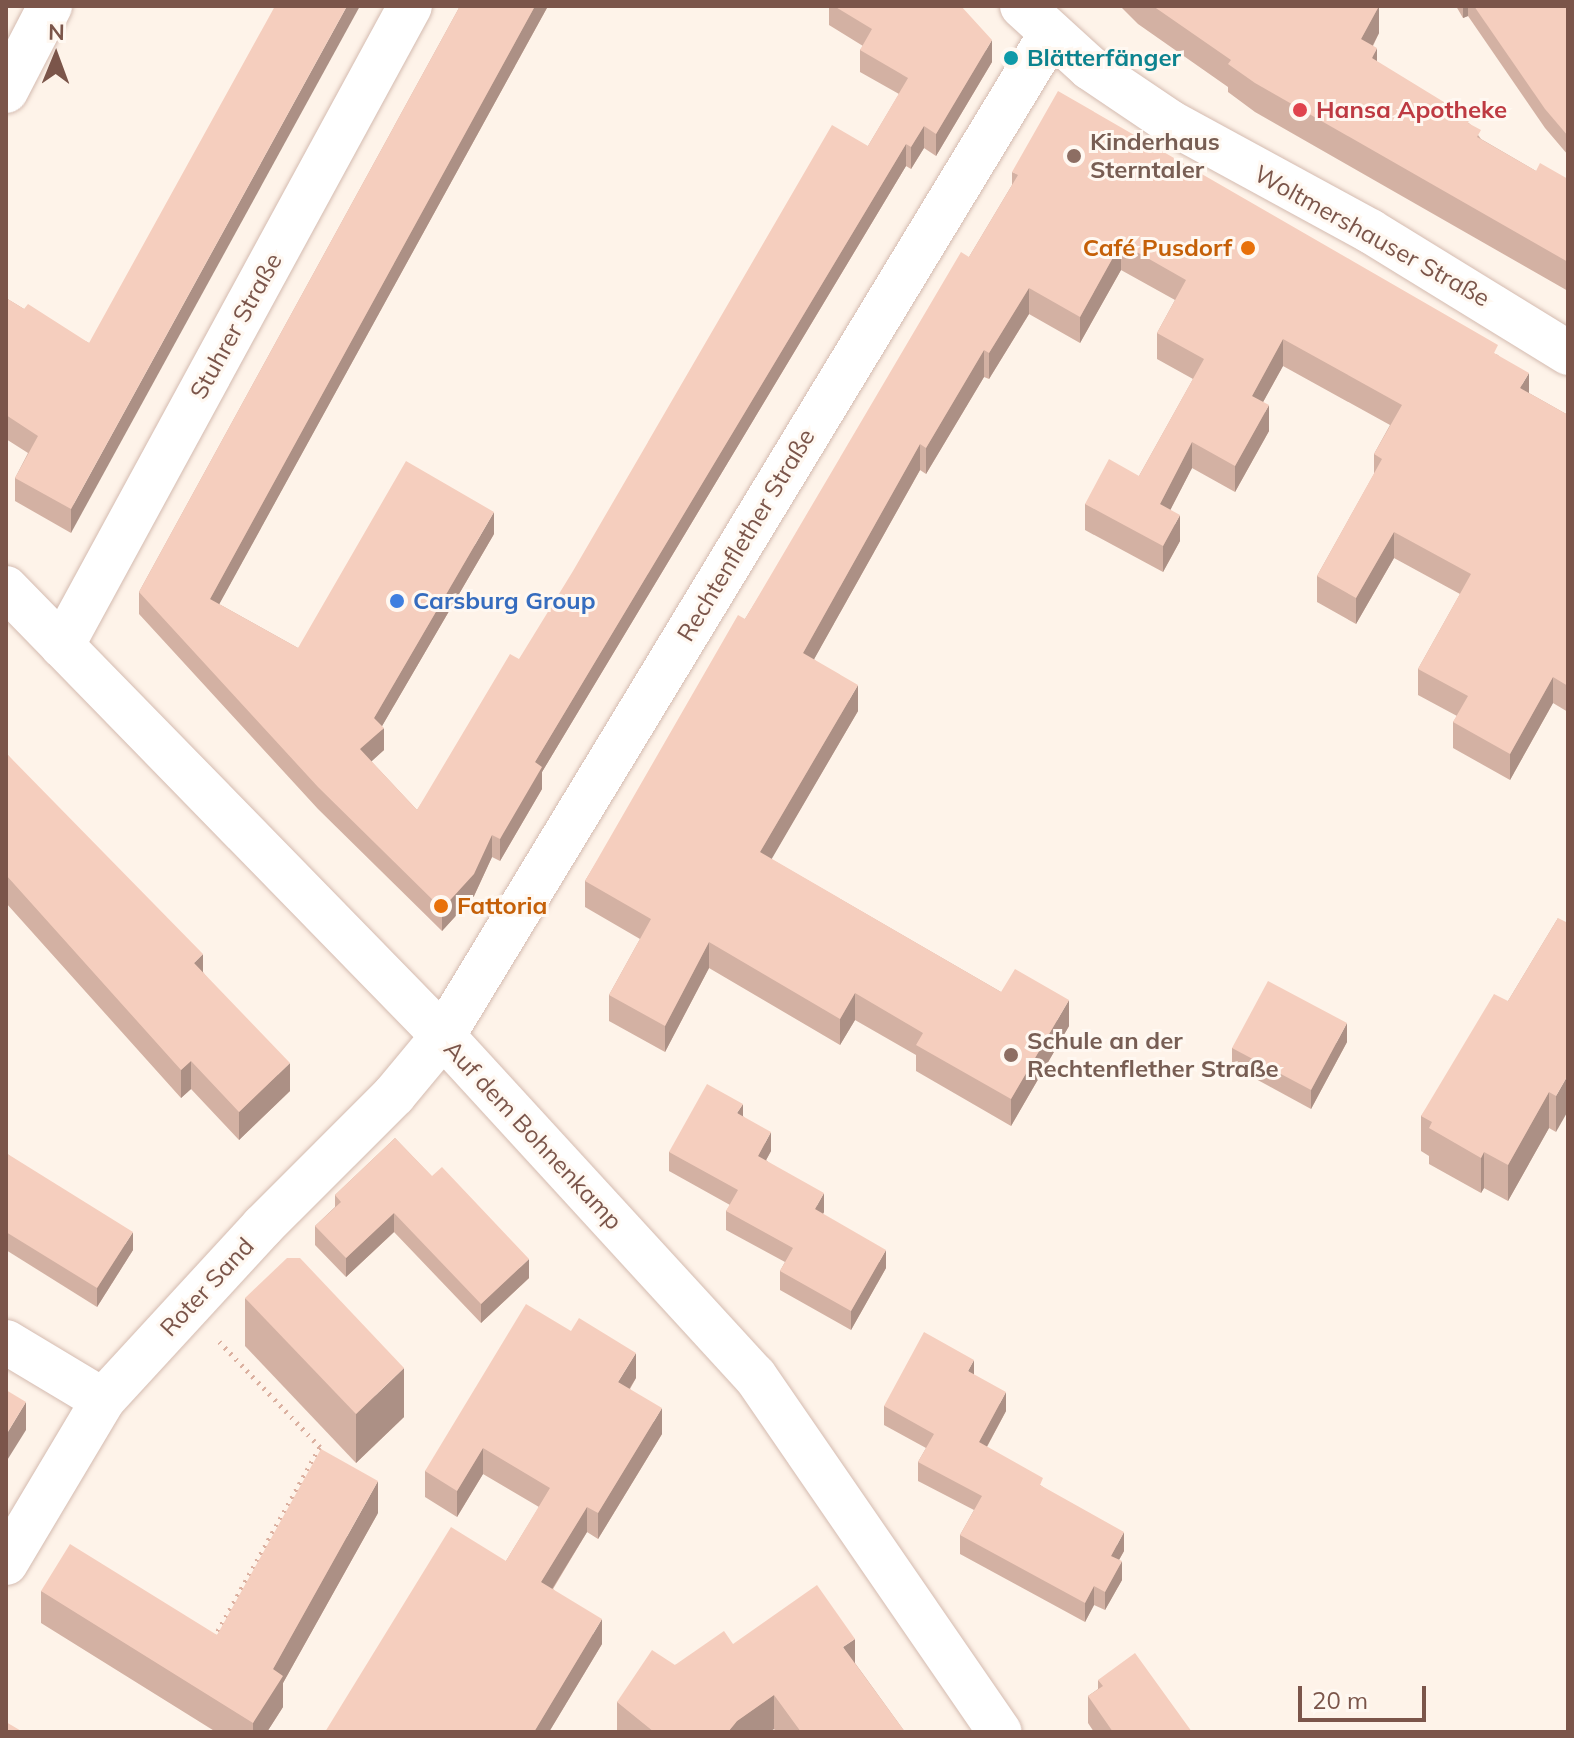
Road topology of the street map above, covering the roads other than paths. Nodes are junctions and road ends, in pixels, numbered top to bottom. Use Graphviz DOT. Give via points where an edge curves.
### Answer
graph roads {
  1 [pos="50,6"];
  2 [pos="410,6"];
  3 [pos="1036,20"];
  4 [pos="6,91"];
  5 [pos="1568,353"];
  6 [pos="6,588"];
  7 [pos="62,646"];
  8 [pos="443,1036"];
  9 [pos="6,1342"];
  10 [pos="103,1400"];
  11 [pos="6,1563"];
  12 [pos="1000,1732"];
  1 -- 4 [label="street"];
  2 -- 7 [label="street, Stuhrer Straße"];
  3 -- 5 [label="street, Woltmershauser Straße" via="1090,68 1170,122 1370,231"];
  3 -- 8 [label="street, Rechtenflether Straße"];
  6 -- 7 [label="street, Auf dem Bohnenkamp"];
  7 -- 8 [label="street, Auf dem Bohnenkamp"];
  8 -- 10 [label="street, Roter Sand" via="394,1095"];
  8 -- 12 [label="street, Auf dem Bohnenkamp" via="755,1376"];
  9 -- 10 [label="street"];
  10 -- 11 [label="street, Roter Sand"];
}
